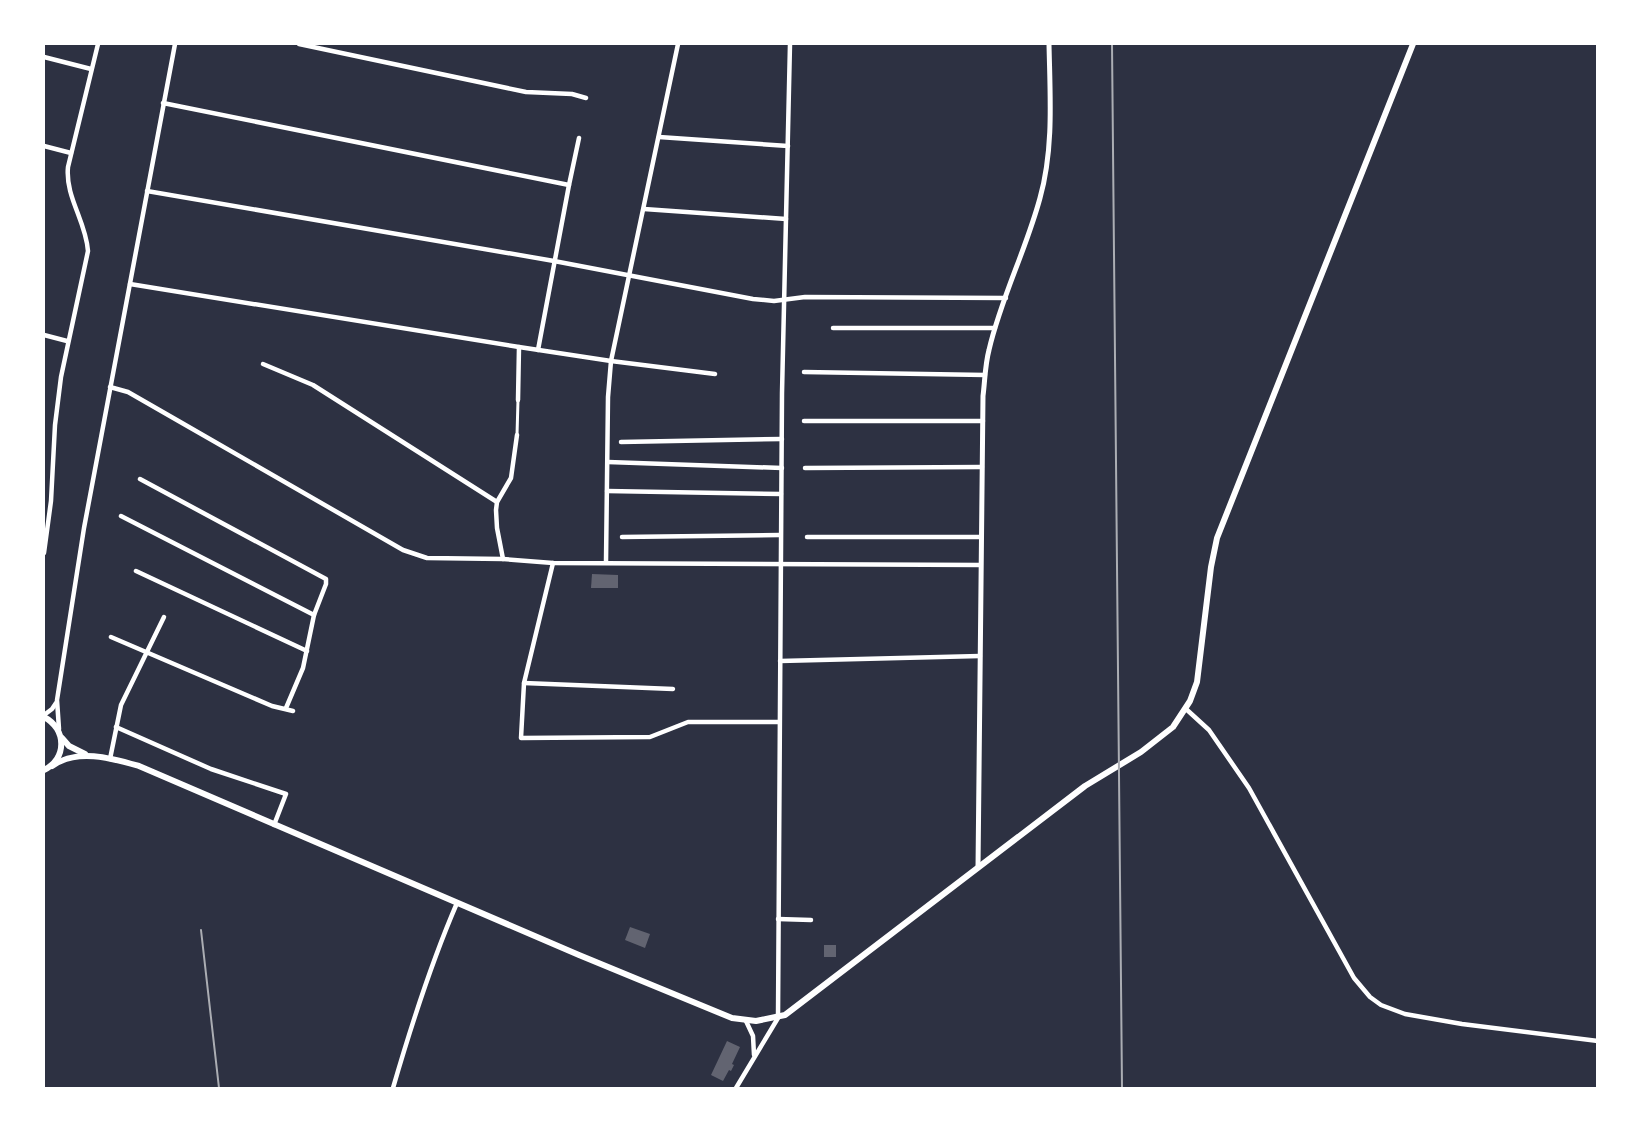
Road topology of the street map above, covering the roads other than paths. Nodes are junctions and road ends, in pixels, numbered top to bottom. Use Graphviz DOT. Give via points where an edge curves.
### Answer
graph roads {
  1 [pos="98,44"];
  2 [pos="175,44"];
  3 [pos="299,44"];
  4 [pos="678,44"];
  5 [pos="790,44"];
  6 [pos="1049,44"];
  7 [pos="1413,44"];
  8 [pos="44,57"];
  9 [pos="91,69"];
  10 [pos="586,98"];
  11 [pos="163,103"];
  12 [pos="659,137"];
  13 [pos="579,138"];
  14 [pos="44,146"];
  15 [pos="788,146"];
  16 [pos="71,153"];
  17 [pos="568,185"];
  18 [pos="147,191"];
  19 [pos="644,209"];
  20 [pos="786,219"];
  21 [pos="554,261"];
  22 [pos="630,276"];
  23 [pos="130,284"];
  24 [pos="1006,298"];
  25 [pos="784,300"];
  26 [pos="833,327"];
  27 [pos="995,328"];
  28 [pos="44,335"];
  29 [pos="67,341"];
  30 [pos="519,347"];
  31 [pos="538,350"];
  32 [pos="611,362"];
  33 [pos="263,364"];
  34 [pos="804,372"];
  35 [pos="715,374"];
  36 [pos="985,375"];
  37 [pos="110,387"];
  38 [pos="518,400"];
  39 [pos="804,421"];
  40 [pos="983,421"];
  41 [pos="517,435"];
  42 [pos="782,439"];
  43 [pos="621,442"];
  44 [pos="608,462"];
  45 [pos="982,467"];
  46 [pos="782,468"];
  47 [pos="805,468"];
  48 [pos="140,479"];
  49 [pos="607,491"];
  50 [pos="781,494"];
  51 [pos="497,502"];
  52 [pos="121,516"];
  53 [pos="780,535"];
  54 [pos="622,537"];
  55 [pos="807,537"];
  56 [pos="981,537"];
  57 [pos="44,553"];
  58 [pos="503,559"];
  59 [pos="606,562"];
  60 [pos="553,563"];
  61 [pos="781,564"];
  62 [pos="980,565"];
  63 [pos="136,571"];
  64 [pos="314,615"];
  65 [pos="164,617"];
  66 [pos="111,637"];
  67 [pos="307,651"];
  68 [pos="147,653"];
  69 [pos="980,656"];
  70 [pos="780,661"];
  71 [pos="524,683"];
  72 [pos="674,689"];
  73 [pos="57,700"];
  74 [pos="286,708"];
  75 [pos="1186,709"];
  76 [pos="292,711"];
  77 [pos="44,716"];
  78 [pos="779,722"];
  79 [pos="116,727"];
  80 [pos="60,734"];
  81 [pos="91,756"];
  82 [pos="110,759"];
  83 [pos="51,766"];
  84 [pos="44,770"];
  85 [pos="274,825"];
  86 [pos="978,868"];
  87 [pos="457,903"];
  88 [pos="778,919"];
  89 [pos="811,920"];
  90 [pos="778,1018"];
  91 [pos="746,1021"];
  92 [pos="1598,1041"];
  93 [pos="754,1058"];
  94 [pos="393,1089"];
  95 [pos="736,1089"];
  1 -- 9 [label="street"];
  2 -- 11 [label="street"];
  3 -- 10 [label="street" via="526,92"];
  4 -- 12 [label="street"];
  5 -- 15 [label="street"];
  6 -- 24 [label="street" via="1047,167 1035,217"];
  7 -- 75 [label="main road" via="1217,538 1199,674"];
  8 -- 9 [label="street"];
  9 -- 16 [label="street"];
  11 -- 17 [label="street"];
  11 -- 18 [label="street"];
  12 -- 15 [label="street"];
  12 -- 19 [label="street"];
  13 -- 17 [label="street"];
  14 -- 16 [label="street"];
  15 -- 20 [label="street"];
  16 -- 29 [label="street" via="68,186 88,250"];
  17 -- 21 [label="street"];
  18 -- 21 [label="street"];
  18 -- 23 [label="street"];
  19 -- 20 [label="street"];
  19 -- 22 [label="street"];
  20 -- 25 [label="street"];
  21 -- 22 [label="street"];
  21 -- 31 [label="street"];
  22 -- 25 [label="street" via="753,299"];
  22 -- 32 [label="street"];
  23 -- 30 [label="street"];
  23 -- 37 [label="street"];
  24 -- 25 [label="street"];
  24 -- 27 [label="street"];
  25 -- 42 [label="street"];
  26 -- 27 [label="street"];
  27 -- 36 [label="street"];
  28 -- 29 [label="street"];
  29 -- 57 [label="street"];
  30 -- 31 [label="street"];
  30 -- 38 [label="street"];
  31 -- 32 [label="street"];
  32 -- 35 [label="street"];
  32 -- 44 [label="street"];
  33 -- 51 [label="street" via="314,385"];
  34 -- 36 [label="street"];
  36 -- 40 [label="street"];
  37 -- 58 [label="street" via="128,392 403,550 428,558"];
  37 -- 73 [label="street"];
  38 -- 41 [label="street"];
  39 -- 40 [label="street"];
  40 -- 45 [label="street"];
  41 -- 51 [label="street" via="511,478"];
  42 -- 43 [label="street"];
  42 -- 46 [label="street"];
  44 -- 46 [label="street"];
  44 -- 49 [label="street"];
  45 -- 47 [label="street"];
  45 -- 56 [label="street"];
  46 -- 50 [label="street"];
  48 -- 64 [label="street" via="326,579"];
  49 -- 50 [label="street"];
  49 -- 59 [label="street"];
  50 -- 53 [label="street"];
  51 -- 58 [label="street"];
  52 -- 64 [label="street"];
  53 -- 54 [label="street"];
  53 -- 61 [label="street"];
  55 -- 56 [label="street"];
  56 -- 62 [label="street"];
  58 -- 60 [label="street"];
  59 -- 60 [label="street"];
  59 -- 61 [label="street"];
  60 -- 71 [label="street"];
  61 -- 62 [label="street"];
  61 -- 70 [label="street"];
  62 -- 69 [label="street"];
  63 -- 67 [label="street"];
  64 -- 67 [label="street"];
  65 -- 68 [label="street"];
  66 -- 68 [label="street"];
  67 -- 74 [label="street"];
  68 -- 74 [label="street" via="272,706"];
  68 -- 79 [label="street" via="121,705"];
  69 -- 70 [label="street"];
  69 -- 86 [label="street"];
  70 -- 78 [label="street"];
  71 -- 72 [label="street"];
  71 -- 78 [label="street" via="521,738 650,737 688,722"];
  73 -- 77 [label="street"];
  73 -- 80 [label="street"];
  74 -- 76 [label="street"];
  75 -- 86 [label="main road" via="1173,727 1150,746 1095,779"];
  75 -- 92 [label="street" via="1205,725 1249,788 1354,978 1370,997 1391,1010 1421,1017"];
  77 -- 80 [label="main road"];
  78 -- 88 [label="street"];
  79 -- 82 [label="street"];
  79 -- 85 [label="street" via="211,769 286,795"];
  80 -- 81 [label="main road" via="69,746"];
  80 -- 83 [label="main road" via="60,753"];
  81 -- 82 [label="main road"];
  81 -- 83 [label="main road" via="67,758"];
  82 -- 85 [label="main road" via="146,769"];
  83 -- 84 [label="main road"];
  85 -- 87 [label="main road"];
  86 -- 90 [label="main road"];
  87 -- 91 [label="main road" via="706,1008"];
  87 -- 94 [label="street" via="411,1026"];
  88 -- 89 [label="street"];
  88 -- 90 [label="street"];
  90 -- 91 [label="main road"];
  90 -- 93 [label="street"];
  91 -- 93 [label="street" via="753,1036"];
  93 -- 95 [label="street"];
}
